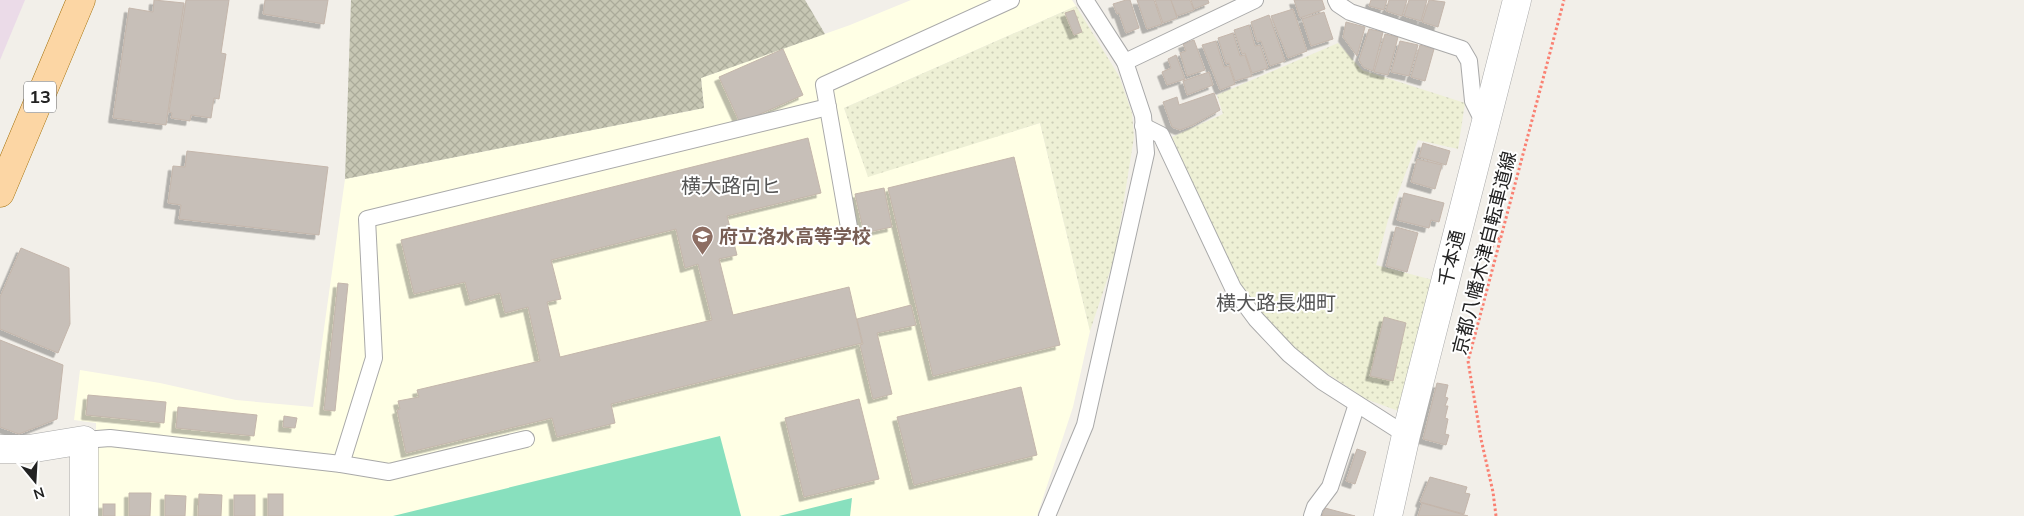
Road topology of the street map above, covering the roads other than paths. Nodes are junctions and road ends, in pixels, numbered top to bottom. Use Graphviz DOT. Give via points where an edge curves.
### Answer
graph roads {
  1 [pos="81,0"];
  2 [pos="1011,0"];
  3 [pos="1085,0"];
  4 [pos="1254,0"];
  5 [pos="1336,0"];
  6 [pos="1517,0"];
  7 [pos="1125,62"];
  8 [pos="828,107"];
  9 [pos="1484,123"];
  10 [pos="1143,126"];
  11 [pos="0,193"];
  12 [pos="850,233"];
  13 [pos="1358,404"];
  14 [pos="1406,435"];
  15 [pos="526,439"];
  16 [pos="84,440"];
  17 [pos="0,449"];
  18 [pos="341,464"];
  19 [pos="84,516"];
  20 [pos="1047,516"];
  21 [pos="1312,516"];
  22 [pos="1388,516"];
  1 -- 11 [label="main road, 13"];
  2 -- 8 [label="lane" via="824,85"];
  3 -- 7 [label="lane"];
  4 -- 7 [label="lane"];
  5 -- 9 [label="lane" via="1350,12 1462,48 1469,61 1473,101"];
  6 -- 9 [label="street, 千本通"];
  7 -- 10 [label="lane" via="1143,116"];
  8 -- 12 [label="lane"];
  8 -- 18 [label="lane" via="367,219 374,358"];
  9 -- 14 [label="street, 千本通"];
  10 -- 13 [label="lane" via="1161,136 1234,288 1256,318 1289,354 1323,382"];
  10 -- 20 [label="lane" via="1146,153 1085,425"];
  13 -- 14 [label="lane"];
  13 -- 21 [label="lane" via="1330,487"];
  14 -- 22 [label="street, 千本通"];
  15 -- 18 [label="lane" via="389,472"];
  16 -- 17 [label="street" via="29,449"];
  16 -- 18 [label="lane" via="110,438"];
  16 -- 19 [label="street"];
}
